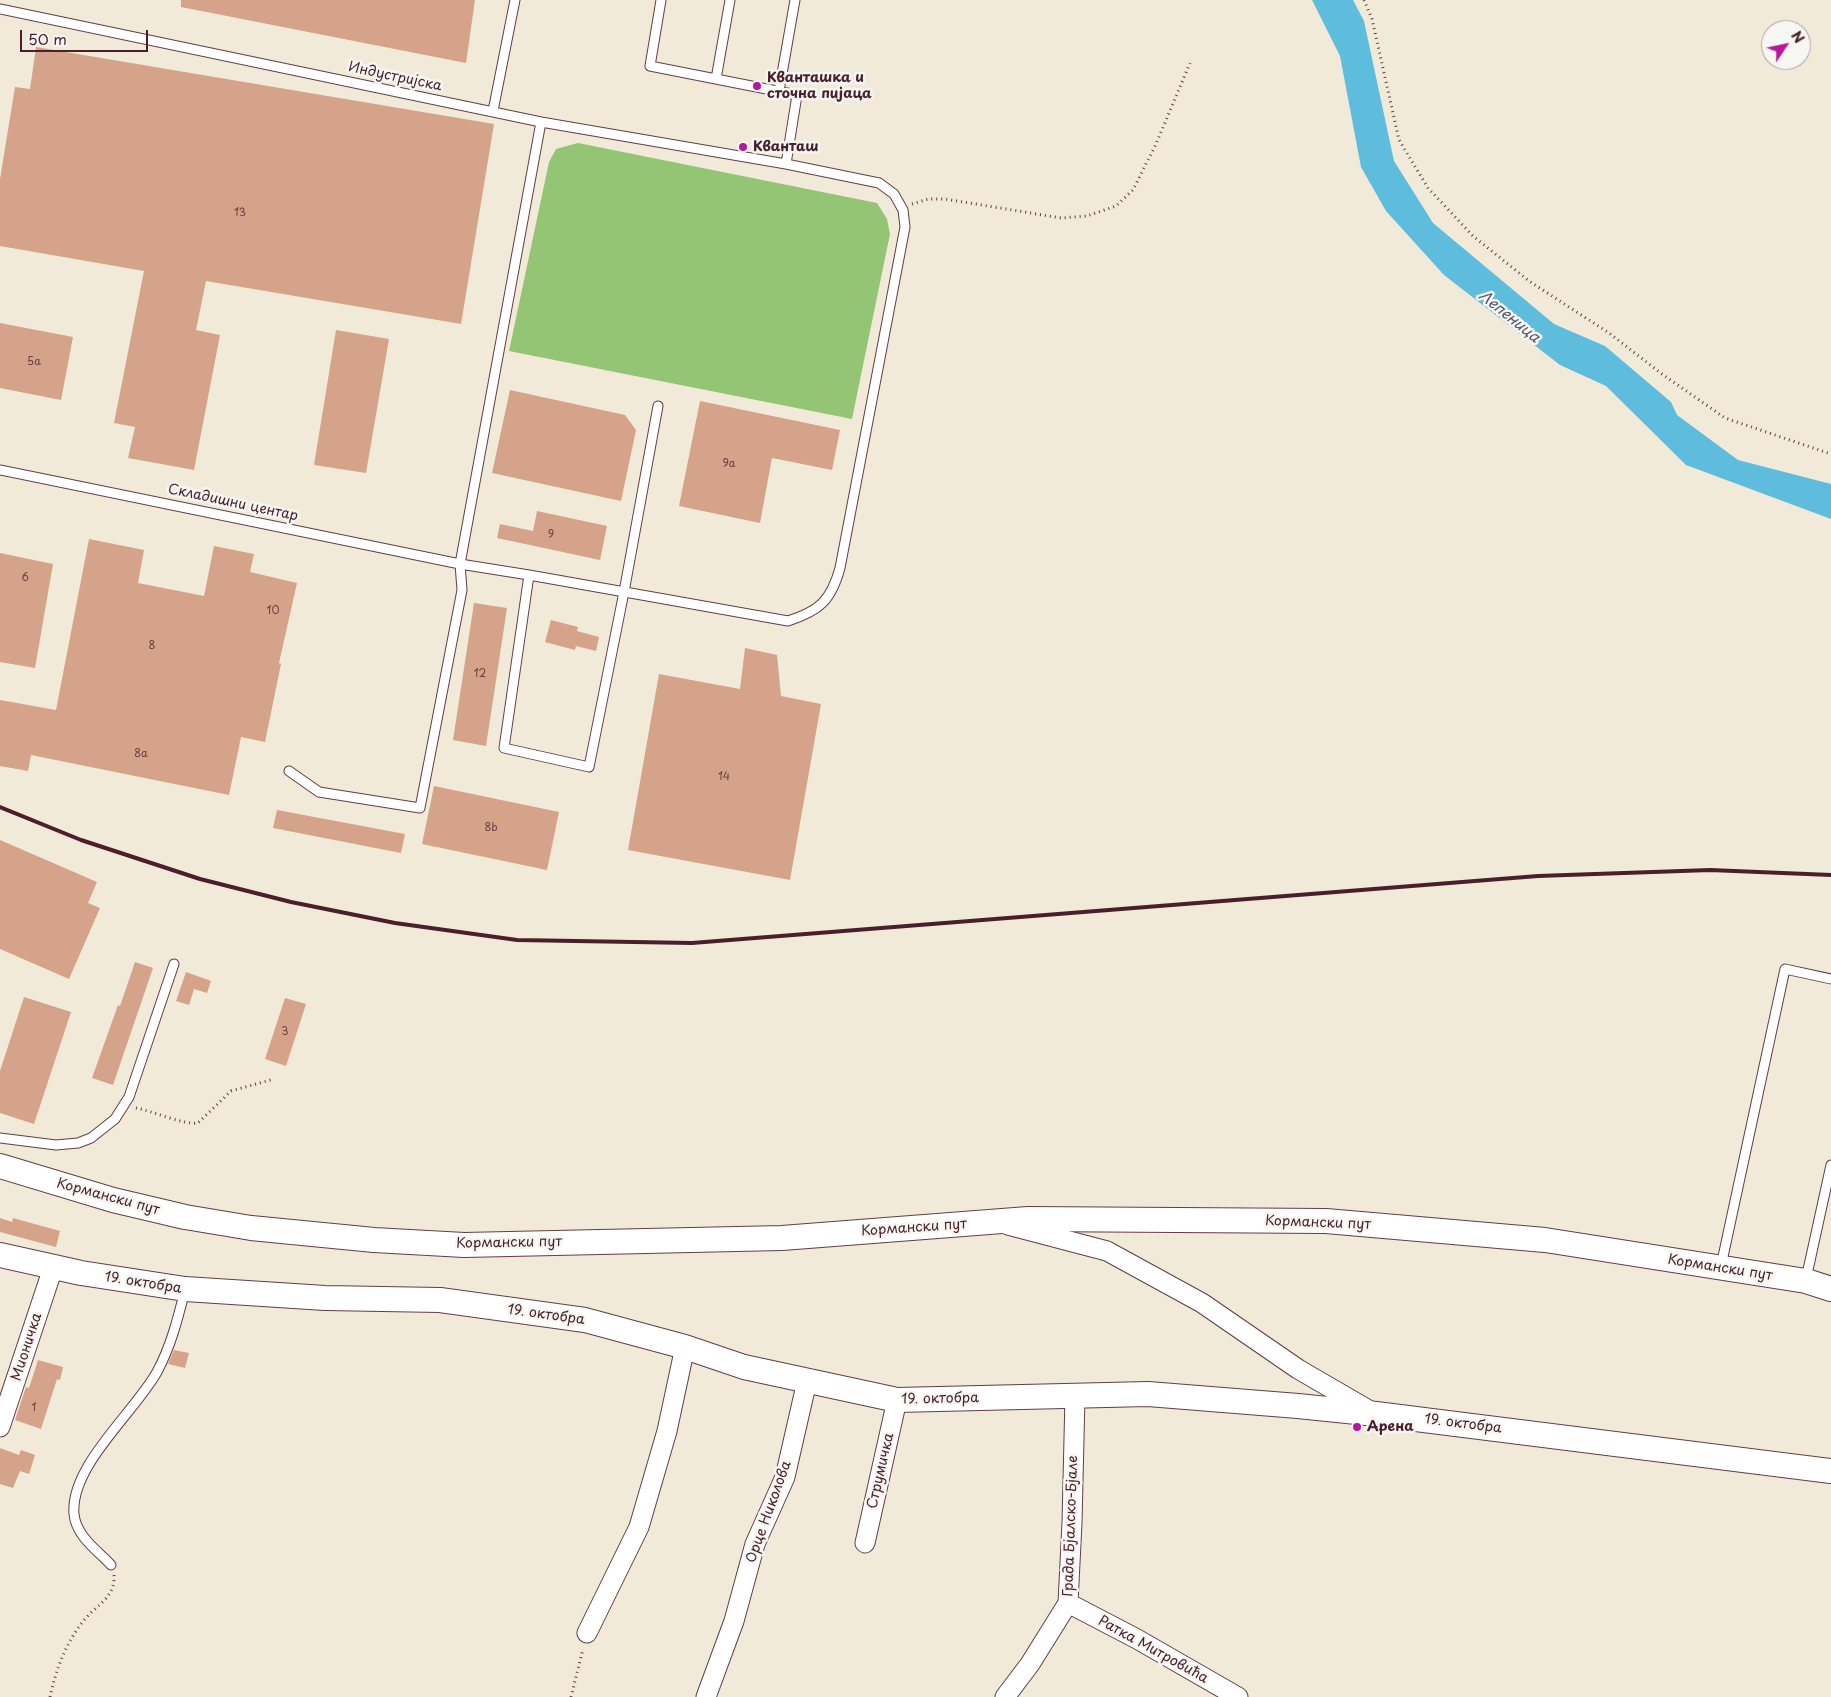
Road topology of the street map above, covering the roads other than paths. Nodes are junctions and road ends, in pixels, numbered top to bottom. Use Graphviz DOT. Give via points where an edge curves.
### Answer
graph roads {
  1 [pos="515,0"];
  2 [pos="661,0"];
  3 [pos="730,0"];
  4 [pos="795,0"];
  5 [pos="0,9"];
  6 [pos="716,79"];
  7 [pos="779,91"];
  8 [pos="493,112"];
  9 [pos="540,122"];
  10 [pos="786,164"];
  11 [pos="903,210"];
  12 [pos="658,406"];
  13 [pos="0,470"];
  14 [pos="460,564"];
  15 [pos="529,574"];
  16 [pos="624,592"];
  17 [pos="289,771"];
  18 [pos="174,964"];
  19 [pos="1831,979"];
  20 [pos="0,1138"];
  21 [pos="1831,1165"];
  22 [pos="0,1166"];
  23 [pos="997,1222"];
  24 [pos="0,1255"];
  25 [pos="53,1268"];
  26 [pos="1721,1268"];
  27 [pos="1806,1282"];
  28 [pos="185,1289"];
  29 [pos="1831,1289"];
  30 [pos="685,1347"];
  31 [pos="807,1381"];
  32 [pos="1075,1396"];
  33 [pos="898,1400"];
  34 [pos="1376,1414"];
  35 [pos="0,1427"];
  36 [pos="1831,1470"];
  37 [pos="865,1542"];
  38 [pos="111,1565"];
  39 [pos="1068,1604"];
  40 [pos="587,1633"];
  41 [pos="706,1697"];
  42 [pos="1005,1697"];
  43 [pos="1238,1697"];
  1 -- 8 [label="lane"];
  2 -- 6 [label="lane" via="650,66"];
  3 -- 6 [label="lane"];
  4 -- 7 [label="lane"];
  5 -- 8 [label="lane, Индустријска"];
  6 -- 7 [label="lane"];
  7 -- 10 [label="lane" via="797,94"];
  8 -- 9 [label="lane, Индустријска"];
  9 -- 10 [label="lane, Индустријска"];
  9 -- 14 [label="lane"];
  10 -- 11 [label="lane, Индустријска" via="879,183 894,194"];
  11 -- 16 [label="lane, Складишни центар" via="905,227 840,568 826,601 816,610 788,621"];
  12 -- 16 [label="lane"];
  13 -- 14 [label="lane, Складишни центар"];
  14 -- 15 [label="lane, Складишни центар"];
  14 -- 17 [label="lane" via="462,590 420,808 319,792"];
  15 -- 16 [label="lane, Складишни центар"];
  15 -- 16 [label="lane" via="504,748 589,768"];
  18 -- 20 [label="lane" via="129,1098 115,1119 91,1138 78,1143 56,1145"];
  19 -- 26 [label="lane" via="1785,969"];
  21 -- 27 [label="lane"];
  22 -- 23 [label="street, Кормански пут" via="113,1200 184,1217 251,1228 374,1240 464,1245 782,1238"];
  23 -- 26 [label="street, Кормански пут" via="1028,1219 1326,1221 1545,1240"];
  23 -- 34 [label="street" via="1106,1251 1202,1303 1298,1370"];
  24 -- 25 [label="street, 19. октобра"];
  25 -- 28 [label="street, 19. октобра"];
  25 -- 35 [label="street, Мионичка"];
  26 -- 27 [label="street, Кормански пут"];
  27 -- 29 [label="street, Кормански пут"];
  28 -- 30 [label="street, 19. октобра" via="325,1298 440,1300 585,1320"];
  28 -- 38 [label="lane" via="170,1342 157,1372 92,1459 76,1494 74,1516 81,1534"];
  30 -- 31 [label="street, 19. октобра" via="744,1367"];
  30 -- 40 [label="street" via="667,1431 639,1528"];
  31 -- 33 [label="street, 19. октобра"];
  31 -- 41 [label="street, Орце Николова" via="785,1477 755,1544 734,1621"];
  32 -- 33 [label="street, 19. октобра"];
  32 -- 34 [label="street, 19. октобра" via="1148,1394"];
  32 -- 39 [label="street, Града Бјалско-Бјале"];
  33 -- 37 [label="street, Струмичка"];
  34 -- 36 [label="street, 19. октобра"];
  39 -- 42 [label="street, Града Бјалско-Бјале"];
  39 -- 43 [label="street, Ратка Митровића"];
}
